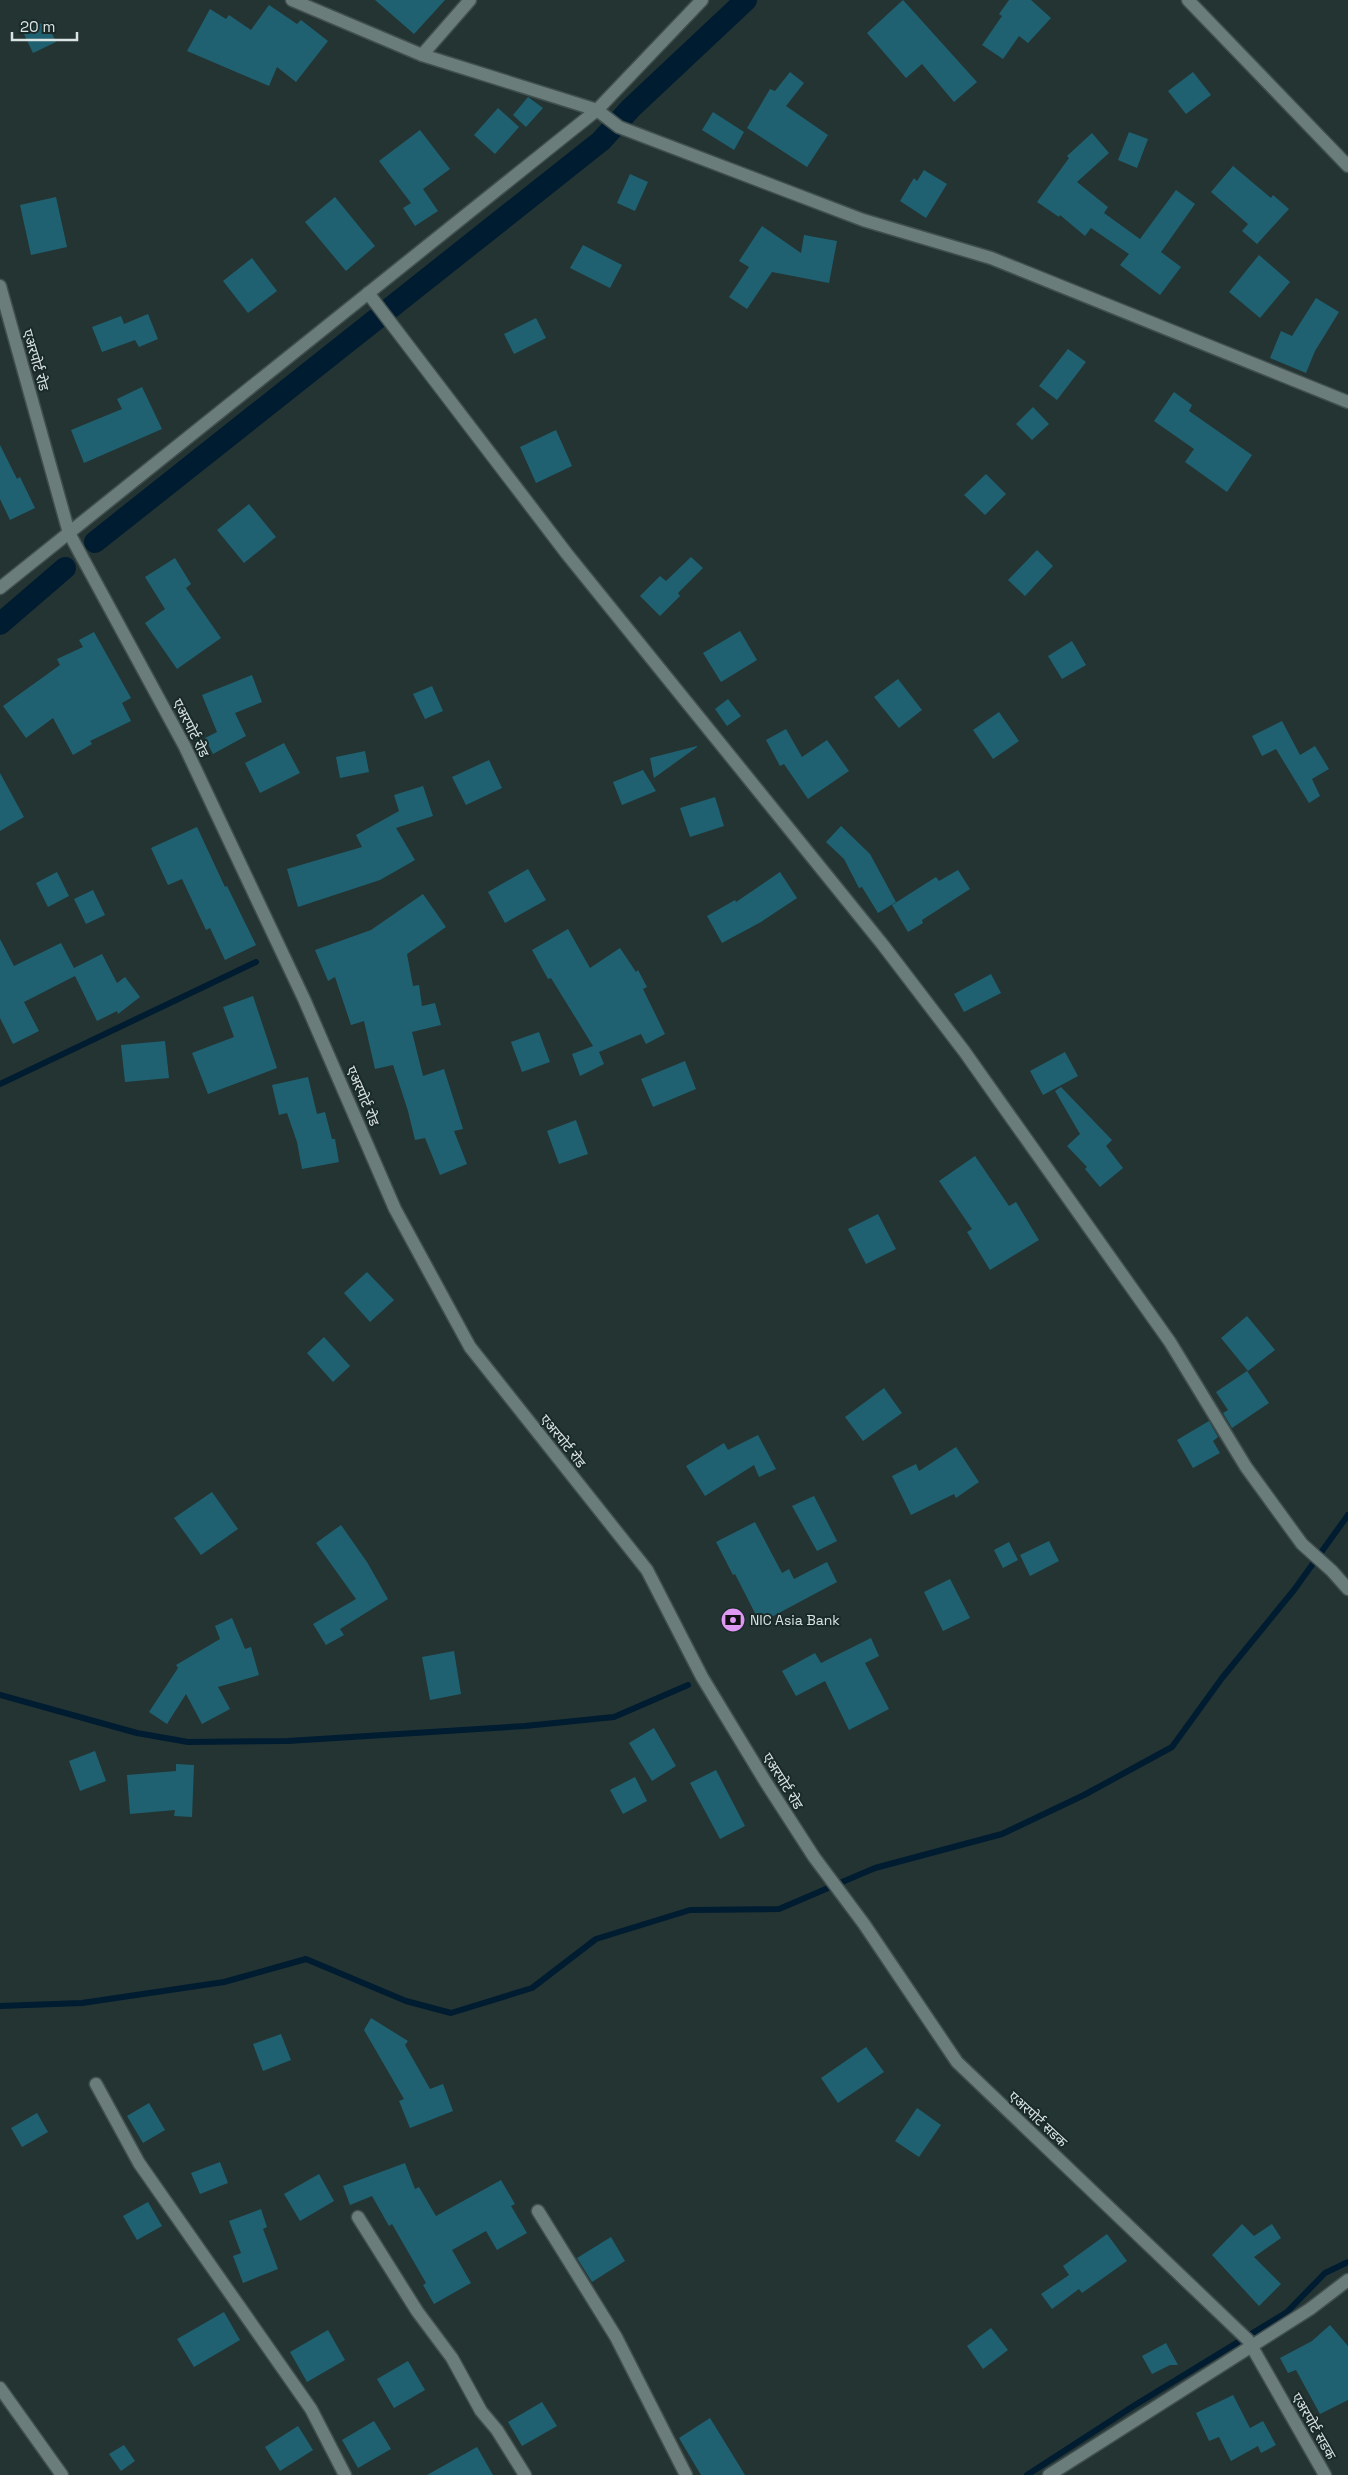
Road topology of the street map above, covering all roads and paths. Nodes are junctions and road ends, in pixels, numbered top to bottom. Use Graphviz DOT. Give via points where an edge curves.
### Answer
graph roads {
  1 [pos="292,0"];
  2 [pos="470,0"];
  3 [pos="702,0"];
  4 [pos="1188,0"];
  5 [pos="422,54"];
  6 [pos="602,113"];
  7 [pos="1348,166"];
  8 [pos="0,286"];
  9 [pos="372,298"];
  10 [pos="1348,402"];
  11 [pos="69,533"];
  12 [pos="0,588"];
  13 [pos="1348,1590"];
  14 [pos="852,1909"];
  15 [pos="96,2084"];
  16 [pos="538,2211"];
  17 [pos="358,2217"];
  18 [pos="1348,2280"];
  19 [pos="1250,2343"];
  20 [pos="0,2388"];
  21 [pos="62,2475"];
  22 [pos="344,2475"];
  23 [pos="525,2475"];
  24 [pos="686,2475"];
  25 [pos="1049,2475"];
  26 [pos="1325,2475"];
  1 -- 5 [label="street"];
  2 -- 5 [label="street"];
  3 -- 6 [label="street"];
  4 -- 7 [label="street"];
  5 -- 6 [label="street"];
  6 -- 9 [label="street"];
  6 -- 10 [label="street" via="619,128 863,220 991,258"];
  8 -- 11 [label="street, एअरपोर्ट रोड"];
  9 -- 11 [label="street"];
  9 -- 13 [label="street" via="568,554 883,945 964,1051 1170,1342 1246,1467 1302,1544"];
  11 -- 12 [label="street"];
  11 -- 14 [label="street, एअरपोर्ट रोड" via="185,747 304,999 396,1209 470,1347 647,1570 702,1677 814,1857"];
  14 -- 19 [label="street, एअरपोर्ट सडक" via="957,2062"];
  15 -- 22 [label="street" via="139,2163 311,2410"];
  16 -- 24 [label="street" via="616,2337"];
  17 -- 23 [label="street"];
  18 -- 19 [label="street" via="1310,2309"];
  19 -- 25 [label="street"];
  19 -- 26 [label="street, एअरपोर्ट सडक"];
  20 -- 21 [label="street"];
}
